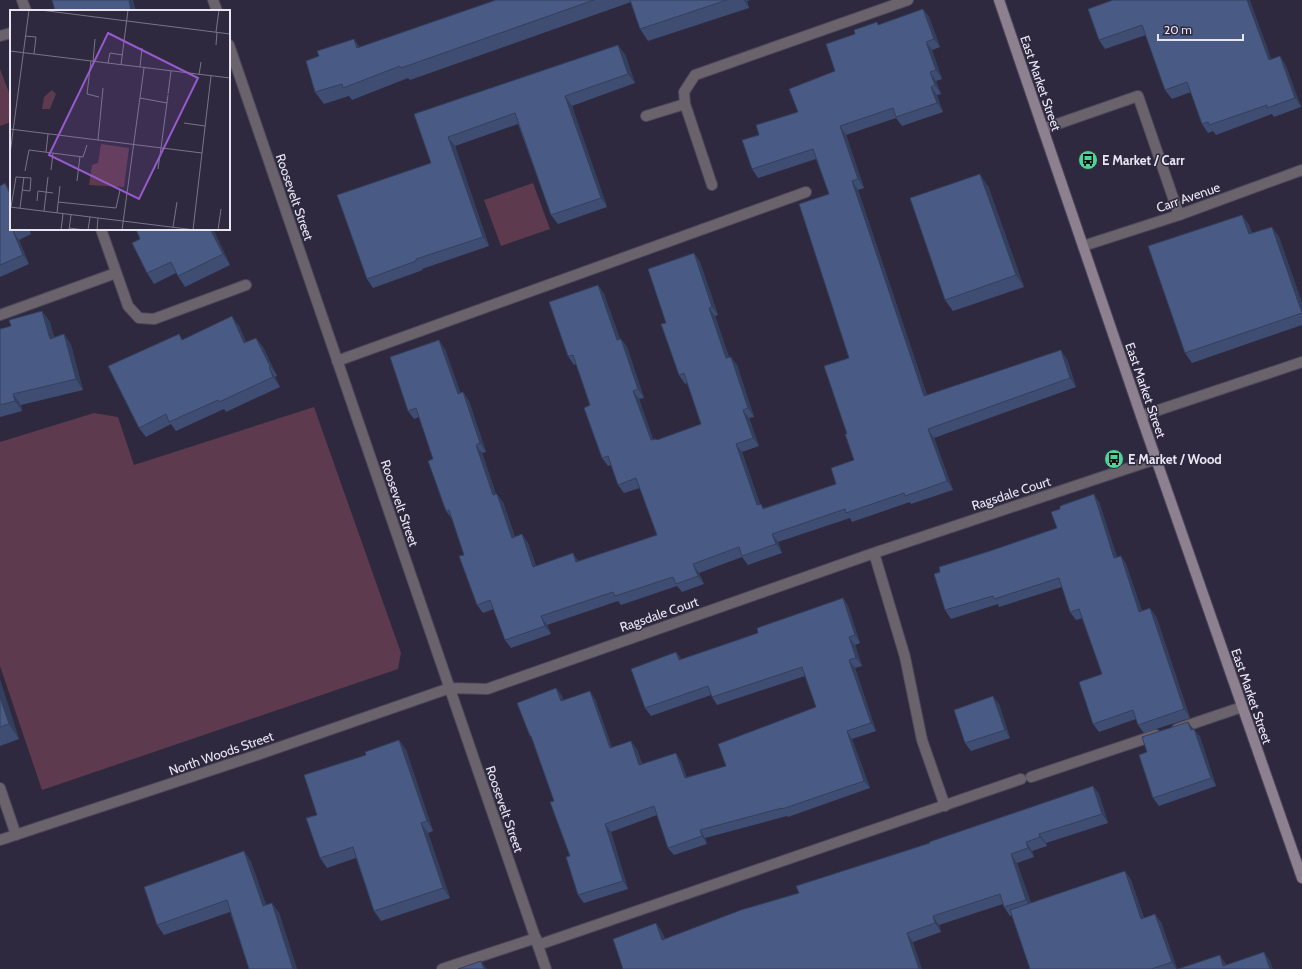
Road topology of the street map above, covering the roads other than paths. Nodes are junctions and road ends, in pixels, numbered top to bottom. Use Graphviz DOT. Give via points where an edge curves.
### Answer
graph roads {
  1 [pos="22,0"];
  2 [pos="213,0"];
  3 [pos="908,0"];
  4 [pos="999,0"];
  5 [pos="26,10"];
  6 [pos="217,10"];
  7 [pos="10,33"];
  8 [pos="0,36"];
  9 [pos="230,49"];
  10 [pos="685,104"];
  11 [pos="646,116"];
  12 [pos="1043,129"];
  13 [pos="1302,170"];
  14 [pos="712,185"];
  15 [pos="806,192"];
  16 [pos="1179,214"];
  17 [pos="101,230"];
  18 [pos="1083,246"];
  19 [pos="116,273"];
  20 [pos="246,285"];
  21 [pos="0,315"];
  22 [pos="337,361"];
  23 [pos="1302,362"];
  24 [pos="1141,416"];
  25 [pos="1156,458"];
  26 [pos="874,553"];
  27 [pos="450,688"];
  28 [pos="1242,707"];
  29 [pos="0,788"];
  30 [pos="945,806"];
  31 [pos="16,835"];
  32 [pos="0,840"];
  33 [pos="1302,878"];
  34 [pos="537,941"];
  35 [pos="442,969"];
  36 [pos="546,969"];
  1 -- 5 [label="street"];
  2 -- 6 [label="street"];
  3 -- 10 [label="street" via="695,75 684,92"];
  4 -- 12 [label="main road, East Market Street"];
  7 -- 8 [label="street"];
  9 -- 22 [label="street, Roosevelt Street"];
  10 -- 11 [label="street"];
  10 -- 14 [label="street"];
  12 -- 16 [label="street" via="1138,96"];
  12 -- 18 [label="main road, East Market Street"];
  13 -- 16 [label="street, Carr Avenue"];
  15 -- 22 [label="street"];
  16 -- 18 [label="street, Carr Avenue"];
  17 -- 19 [label="street"];
  18 -- 24 [label="main road, East Market Street"];
  19 -- 20 [label="street" via="128,306 139,318 154,319"];
  19 -- 21 [label="street"];
  22 -- 27 [label="street, Roosevelt Street"];
  23 -- 24 [label="street"];
  24 -- 25 [label="main road, East Market Street"];
  25 -- 26 [label="street, Ragsdale Court"];
  25 -- 28 [label="main road, East Market Street"];
  26 -- 27 [label="street, Ragsdale Court" via="487,689"];
  26 -- 30 [label="street" via="905,657 922,740"];
  27 -- 31 [label="street, North Woods Street"];
  27 -- 34 [label="street, Roosevelt Street"];
  28 -- 30 [label="street"];
  28 -- 33 [label="main road, East Market Street"];
  29 -- 31 [label="street"];
  30 -- 34 [label="street"];
  31 -- 32 [label="street, North Woods Street"];
  34 -- 35 [label="street"];
  34 -- 36 [label="street, Roosevelt Street"];
}
